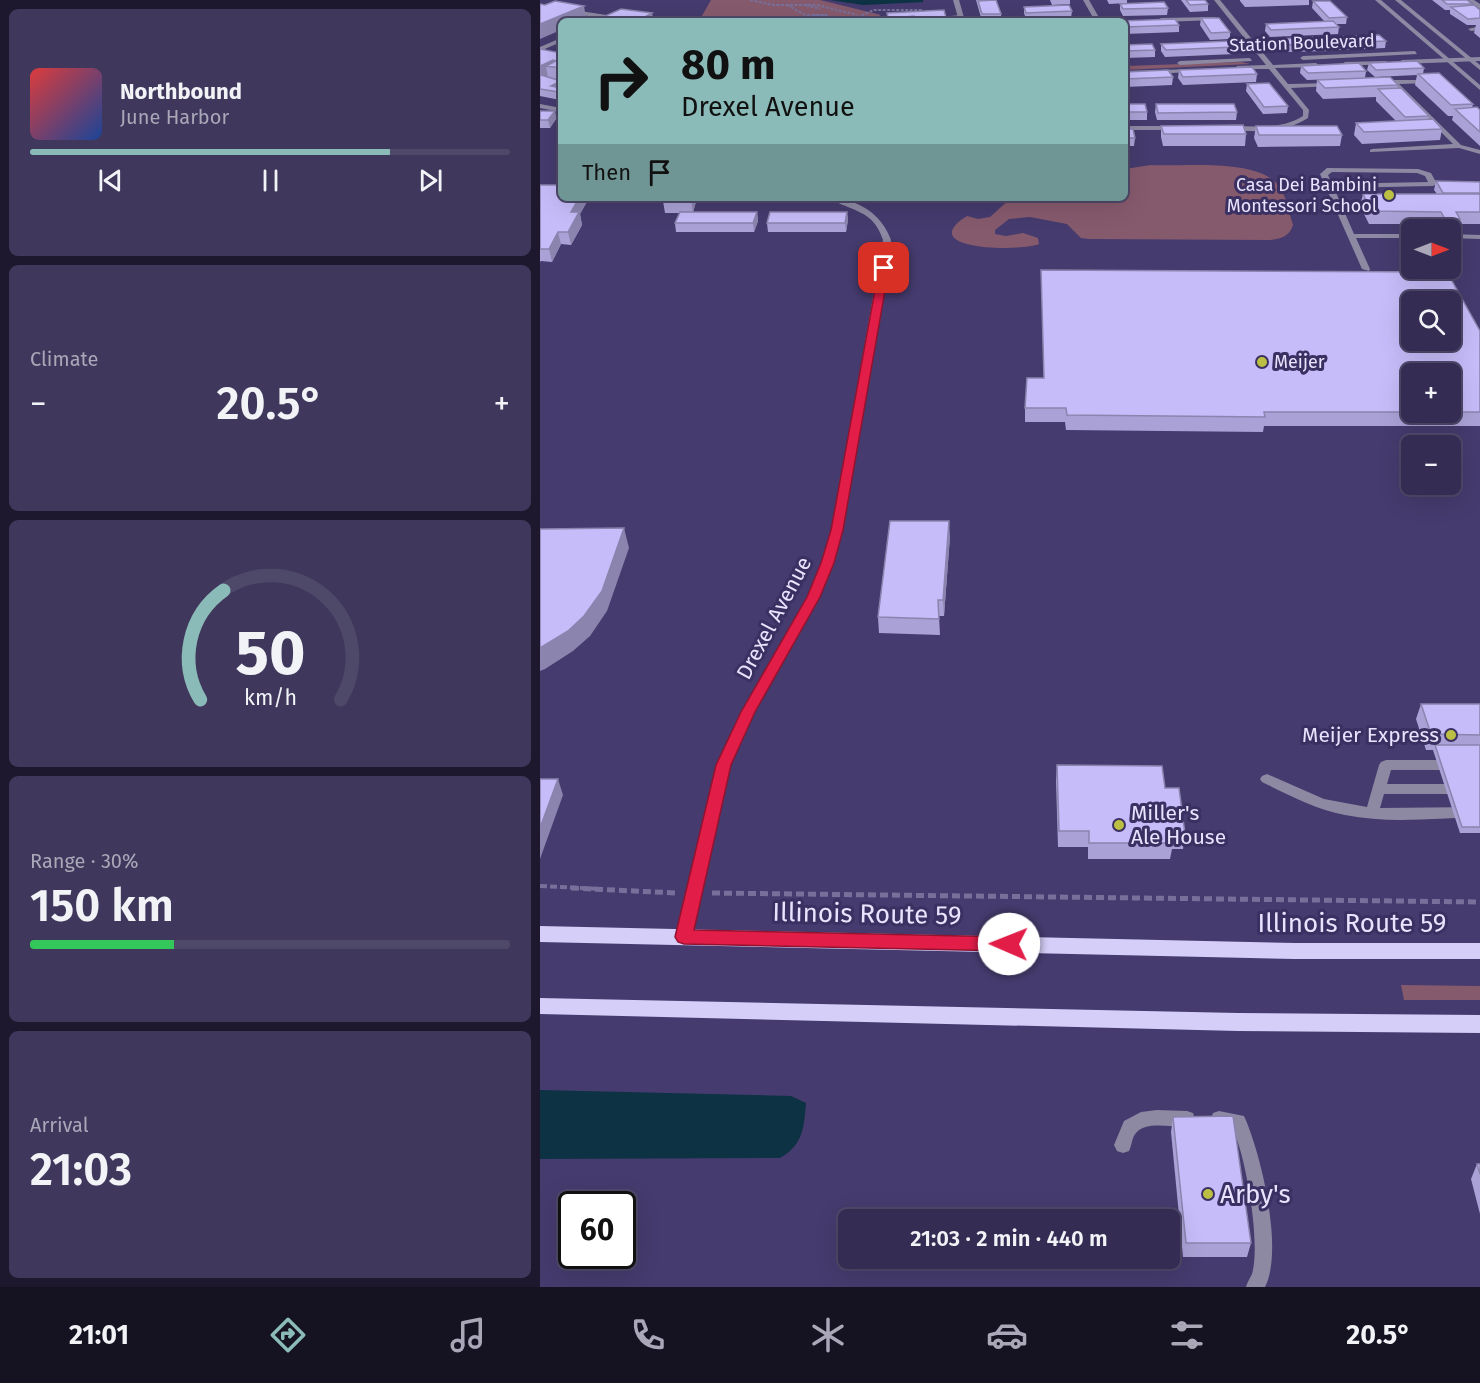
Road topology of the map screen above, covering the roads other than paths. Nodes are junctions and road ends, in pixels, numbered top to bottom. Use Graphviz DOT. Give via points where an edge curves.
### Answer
graph roads {
  1 [pos="956,0"];
  2 [pos="1086,0"];
  3 [pos="1217,0"];
  4 [pos="1378,0"];
  5 [pos="1398,0"];
  6 [pos="1471,0"];
  7 [pos="540,7"];
  8 [pos="1480,7"];
  9 [pos="608,17"];
  10 [pos="614,18"];
  11 [pos="961,18"];
  12 [pos="1096,18"];
  13 [pos="1232,18"];
  14 [pos="1158,21"];
  15 [pos="1480,28"];
  16 [pos="1471,29"];
  17 [pos="558,41"];
  18 [pos="542,51"];
  19 [pos="555,51"];
  20 [pos="1459,51"];
  21 [pos="1480,51"];
  22 [pos="1438,52"];
  23 [pos="1480,58"];
  24 [pos="1264,59"];
  25 [pos="1468,59"];
  26 [pos="1447,60"];
  27 [pos="1128,65"];
  28 [pos="1271,67"];
  29 [pos="1480,68"];
  30 [pos="1128,73"];
  31 [pos="1437,80"];
  32 [pos="1394,82"];
  33 [pos="1382,83"];
  34 [pos="1335,84"];
  35 [pos="1286,86"];
  36 [pos="1480,88"];
  37 [pos="540,106"];
  38 [pos="558,109"];
  39 [pos="1128,128"];
  40 [pos="1188,128"];
  41 [pos="1221,128"];
  42 [pos="1459,146"];
  43 [pos="1372,151"];
  44 [pos="1480,152"];
  45 [pos="1329,186"];
  46 [pos="841,201"];
  47 [pos="1351,236"];
  48 [pos="1401,236"];
  49 [pos="1461,236"];
  50 [pos="1480,237"];
  51 [pos="1366,269"];
  52 [pos="1480,765"];
  53 [pos="1267,779"];
  54 [pos="1380,789"];
  55 [pos="1480,789"];
  56 [pos="1480,812"];
  57 [pos="1372,813"];
  58 [pos="540,934"];
  59 [pos="684,937"];
  60 [pos="1480,951"];
  61 [pos="540,1006"];
  62 [pos="1480,1024"];
  63 [pos="1123,1145"];
  64 [pos="1255,1287"];
  1 -- 11 [label="street"];
  2 -- 12 [label="street"];
  3 -- 13 [label="street"];
  4 -- 22 [label="street"];
  5 -- 20 [label="street"];
  6 -- 8 [label="street"];
  7 -- 9 [label="street"];
  9 -- 10 [label="street"];
  13 -- 14 [label="street"];
  13 -- 24 [label="street"];
  15 -- 16 [label="street"];
  17 -- 18 [label="street"];
  18 -- 19 [label="street"];
  20 -- 21 [label="street, Station Boulevard"];
  20 -- 22 [label="street, Station Boulevard"];
  20 -- 25 [label="street"];
  22 -- 24 [label="street, Station Boulevard"];
  22 -- 26 [label="street"];
  23 -- 25 [label="street, Station Boulevard"];
  24 -- 27 [label="street, Station Boulevard"];
  24 -- 28 [label="street"];
  25 -- 26 [label="street, Station Boulevard"];
  25 -- 29 [label="street"];
  26 -- 28 [label="street, Station Boulevard"];
  26 -- 36 [label="street"];
  28 -- 30 [label="street, Station Boulevard"];
  28 -- 35 [label="street"];
  31 -- 32 [label="street"];
  32 -- 33 [label="street"];
  32 -- 42 [label="street"];
  34 -- 35 [label="street"];
  35 -- 41 [label="street" via="1306,110 1306,117 1299,123 1268,128"];
  37 -- 38 [label="street"];
  39 -- 40 [label="street"];
  42 -- 43 [label="street"];
  42 -- 44 [label="street"];
  45 -- 45 [label="street" via="1324,174 1330,170 1418,171 1428,175 1433,184"];
  45 -- 47 [label="street"];
  46 -- 59 [label="street, Drexel Avenue" via="866,211 885,230 887,240 837,530 813,597 748,712 724,765"];
  47 -- 48 [label="street"];
  47 -- 51 [label="street"];
  49 -- 50 [label="street"];
  52 -- 54 [label="street" via="1386,765"];
  53 -- 57 [label="street" via="1327,806"];
  54 -- 55 [label="street"];
  54 -- 57 [label="street"];
  56 -- 57 [label="street"];
  58 -- 59 [label="main road, Illinois Route 59"];
  59 -- 60 [label="main road, Illinois Route 59" via="1295,951"];
  61 -- 62 [label="main road"];
  63 -- 64 [label="street" via="1128,1128 1150,1119 1238,1122 1248,1142 1264,1251 1264,1270"];
}
